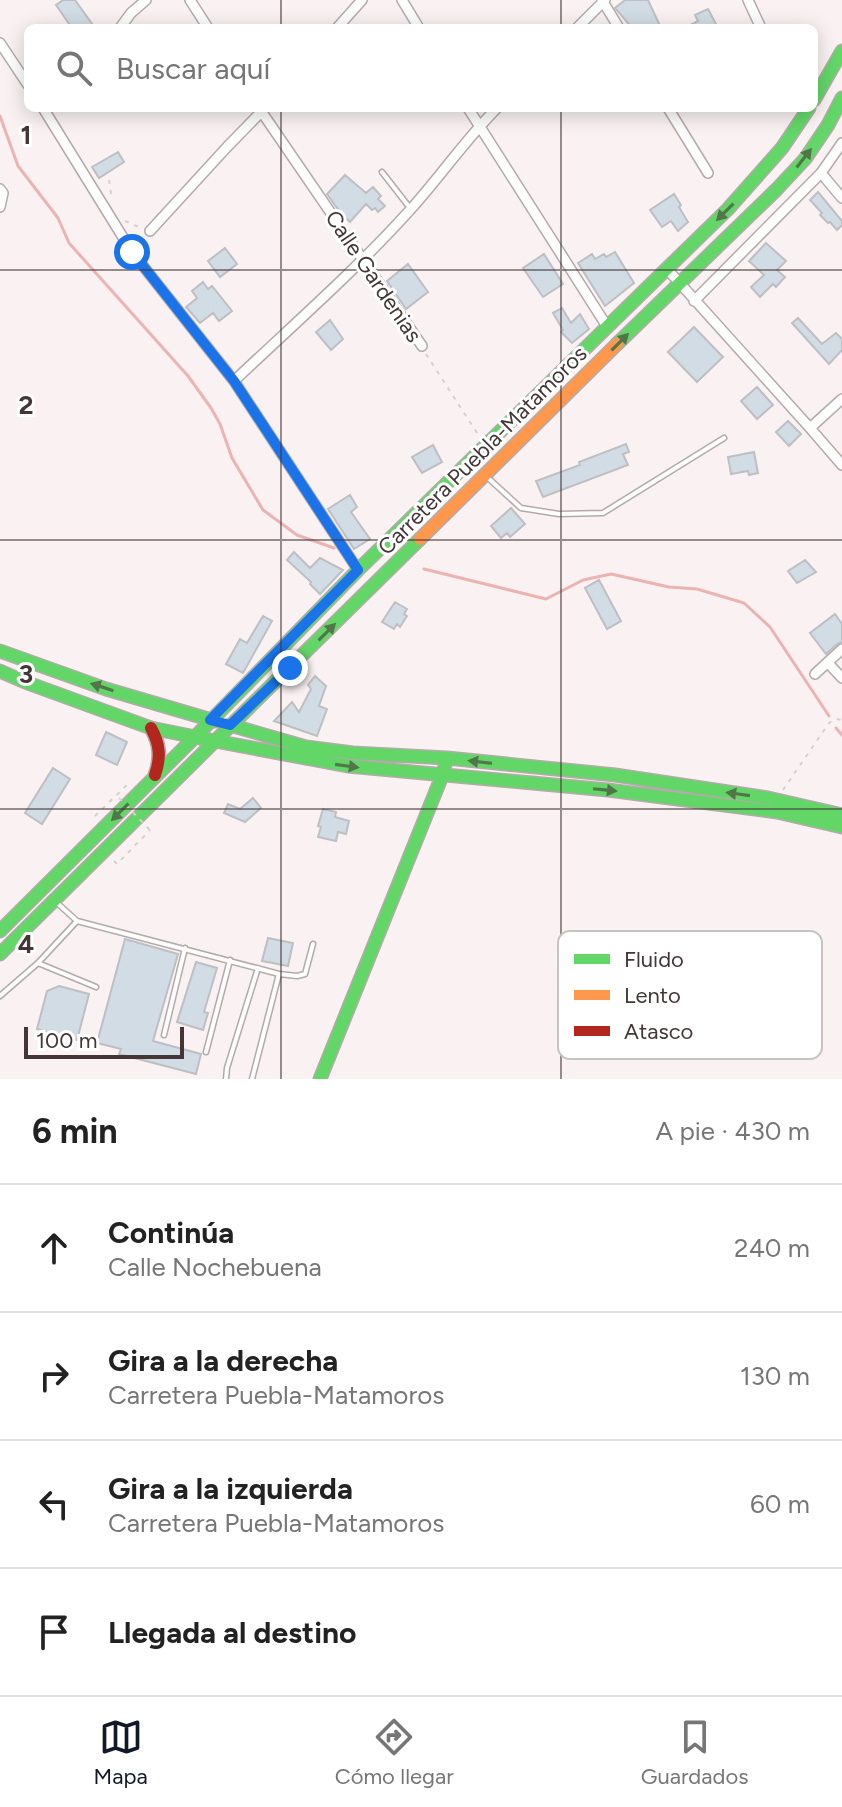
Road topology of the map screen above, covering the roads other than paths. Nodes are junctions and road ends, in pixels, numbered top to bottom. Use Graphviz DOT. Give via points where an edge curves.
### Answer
graph roads {
  1 [pos="146,0"];
  2 [pos="190,0"];
  3 [pos="362,0"];
  4 [pos="402,0"];
  5 [pos="748,0"];
  6 [pos="603,1"];
  7 [pos="123,24"];
  8 [pos="205,24"];
  9 [pos="341,24"];
  10 [pos="417,24"];
  11 [pos="581,24"];
  12 [pos="617,24"];
  13 [pos="759,24"];
  14 [pos="0,43"];
  15 [pos="842,51"];
  16 [pos="24,79"];
  17 [pos="818,93"];
  18 [pos="842,98"];
  19 [pos="45,112"];
  20 [pos="259,112"];
  21 [pos="264,112"];
  22 [pos="470,112"];
  23 [pos="493,112"];
  24 [pos="670,112"];
  25 [pos="807,112"];
  26 [pos="479,126"];
  27 [pos="842,143"];
  28 [pos="382,172"];
  29 [pos="708,173"];
  30 [pos="821,173"];
  31 [pos="0,189"];
  32 [pos="842,198"];
  33 [pos="0,207"];
  34 [pos="411,209"];
  35 [pos="150,231"];
  36 [pos="363,259"];
  37 [pos="667,269"];
  38 [pos="679,283"];
  39 [pos="694,301"];
  40 [pos="608,328"];
  41 [pos="422,346"];
  42 [pos="234,381"];
  43 [pos="842,399"];
  44 [pos="810,428"];
  45 [pos="724,438"];
  46 [pos="842,465"];
  47 [pos="485,476"];
  48 [pos="358,570"];
  49 [pos="842,649"];
  50 [pos="0,651"];
  51 [pos="828,663"];
  52 [pos="0,671"];
  53 [pos="815,674"];
  54 [pos="842,678"];
  55 [pos="148,701"];
  56 [pos="210,720"];
  57 [pos="230,725"];
  58 [pos="146,726"];
  59 [pos="195,737"];
  60 [pos="278,739"];
  61 [pos="215,741"];
  62 [pos="276,754"];
  63 [pos="447,758"];
  64 [pos="442,776"];
  65 [pos="153,779"];
  66 [pos="842,815"];
  67 [pos="842,827"];
  68 [pos="55,900"];
  69 [pos="77,921"];
  70 [pos="0,931"];
  71 [pos="313,944"];
  72 [pos="185,948"];
  73 [pos="0,954"];
  74 [pos="230,960"];
  75 [pos="38,963"];
  76 [pos="258,968"];
  77 [pos="279,974"];
  78 [pos="96,987"];
  79 [pos="0,996"];
  80 [pos="164,1035"];
  81 [pos="206,1052"];
  82 [pos="226,1079"];
  83 [pos="252,1079"];
  84 [pos="320,1079"];
  1 -- 7 [label="street"];
  2 -- 8 [label="street"];
  3 -- 9 [label="street"];
  4 -- 10 [label="street"];
  5 -- 13 [label="street"];
  6 -- 11 [label="street"];
  6 -- 12 [label="street"];
  14 -- 16 [label="street"];
  15 -- 17 [label="main road"];
  38 -- 18 [label="main road, Carretera Puebla-Matamoros, one-way" via="805,159"];
  19 -- 42 [label="street" via="132,252"];
  20 -- 35 [label="street"];
  21 -- 36 [label="street, Calle Gardenias"];
  22 -- 26 [label="street"];
  23 -- 26 [label="street"];
  24 -- 29 [label="street"];
  25 -- 37 [label="main road, Carretera Puebla-Matamoros, one-way" via="760,176"];
  26 -- 34 [label="street"];
  26 -- 40 [label="street"];
  27 -- 30 [label="street"];
  28 -- 34 [label="lane"];
  30 -- 32 [label="street"];
  30 -- 39 [label="street"];
  31 -- 33 [label="street"];
  34 -- 36 [label="street"];
  36 -- 41 [label="street, Calle Gardenias"];
  36 -- 42 [label="street"];
  37 -- 38 [label="street"];
  37 -- 40 [label="main road, Carretera Puebla-Matamoros"];
  38 -- 39 [label="street"];
  47 -- 38 [label="main road, Carretera Puebla-Matamoros, one-way"];
  39 -- 44 [label="street"];
  40 -- 48 [label="main road, Carretera Puebla-Matamoros"];
  42 -- 48 [label="street"];
  43 -- 44 [label="street"];
  44 -- 46 [label="street"];
  45 -- 47 [label="lane" via="603,513 521,508"];
  57 -- 47 [label="main road, Carretera Puebla-Matamoros, one-way"];
  48 -- 56 [label="main road, Carretera Puebla-Matamoros"];
  49 -- 51 [label="street"];
  55 -- 50 [label="main road, one-way"];
  51 -- 53 [label="street"];
  51 -- 54 [label="street"];
  52 -- 58 [label="main road"];
  55 -- 56 [label="main road"];
  55 -- 58 [label="main road"];
  56 -- 57 [label="main road"];
  56 -- 59 [label="main road, Carretera Puebla-Matamoros"];
  57 -- 60 [label="main road"];
  57 -- 61 [label="main road, Carretera Puebla-Matamoros"];
  58 -- 59 [label="main road"];
  58 -- 65 [label="main road" via="160,751"];
  59 -- 61 [label="main road"];
  59 -- 65 [label="main road, Carretera Puebla-Matamoros"];
  60 -- 62 [label="main road"];
  60 -- 63 [label="main road" via="353,753"];
  61 -- 62 [label="main road"];
  61 -- 68 [label="main road, Carretera Puebla-Matamoros"];
  62 -- 64 [label="main road, one-way"];
  63 -- 64 [label="main road"];
  66 -- 63 [label="main road, one-way" via="615,775"];
  64 -- 67 [label="main road, one-way" via="622,792 777,812"];
  64 -- 84 [label="main road"];
  65 -- 70 [label="main road, Carretera Puebla-Matamoros, one-way"];
  68 -- 69 [label="lane"];
  68 -- 73 [label="main road, Carretera Puebla-Matamoros"];
  69 -- 72 [label="lane"];
  69 -- 75 [label="lane"];
  71 -- 77 [label="lane" via="305,974"];
  72 -- 74 [label="lane"];
  72 -- 80 [label="lane"];
  74 -- 76 [label="lane"];
  74 -- 81 [label="lane"];
  75 -- 78 [label="lane"];
  75 -- 79 [label="lane"];
  76 -- 77 [label="lane"];
  76 -- 82 [label="lane"];
  77 -- 83 [label="lane"];
}
